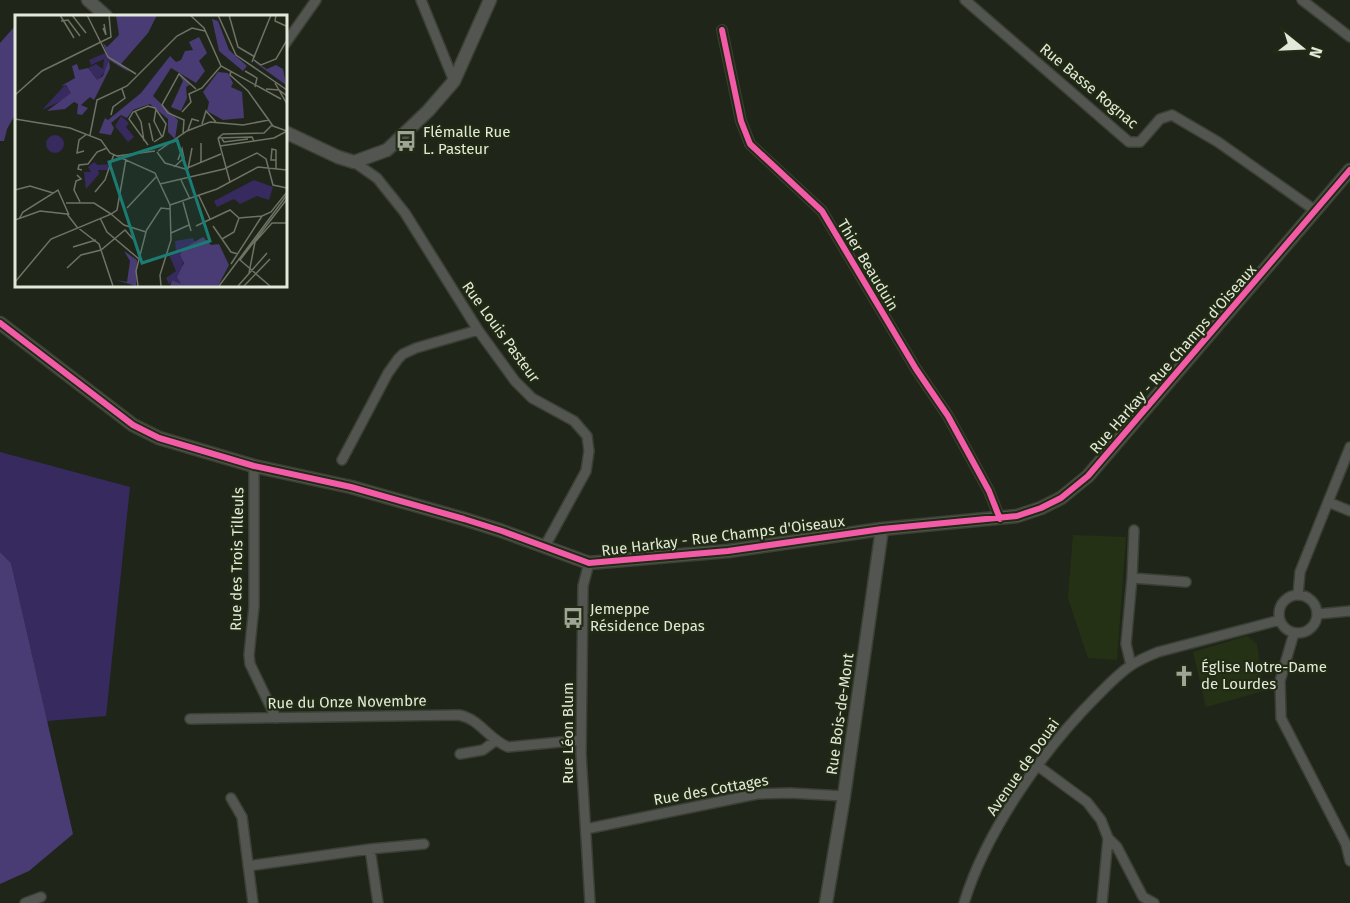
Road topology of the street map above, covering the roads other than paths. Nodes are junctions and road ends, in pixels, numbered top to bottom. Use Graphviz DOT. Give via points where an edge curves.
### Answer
graph roads {
  1 [pos="88,0"];
  2 [pos="316,0"];
  3 [pos="421,0"];
  4 [pos="490,0"];
  5 [pos="965,0"];
  6 [pos="1302,0"];
  7 [pos="105,15"];
  8 [pos="722,30"];
  9 [pos="1350,37"];
  10 [pos="286,43"];
  11 [pos="454,81"];
  12 [pos="286,132"];
  13 [pos="354,162"];
  14 [pos="1350,170"];
  15 [pos="1316,211"];
  16 [pos="0,323"];
  17 [pos="478,330"];
  18 [pos="1350,447"];
  19 [pos="342,460"];
  20 [pos="254,465"];
  21 [pos="1328,502"];
  22 [pos="1350,511"];
  23 [pos="1000,519"];
  24 [pos="882,529"];
  25 [pos="1134,530"];
  26 [pos="545,546"];
  27 [pos="589,563"];
  28 [pos="1132,578"];
  29 [pos="1186,582"];
  30 [pos="1298,595"];
  31 [pos="1350,610"];
  32 [pos="1318,614"];
  33 [pos="1280,620"];
  34 [pos="1294,633"];
  35 [pos="1131,665"];
  36 [pos="276,718"];
  37 [pos="190,719"];
  38 [pos="581,740"];
  39 [pos="495,741"];
  40 [pos="460,754"];
  41 [pos="1038,766"];
  42 [pos="844,796"];
  43 [pos="231,798"];
  44 [pos="586,830"];
  45 [pos="1108,838"];
  46 [pos="424,844"];
  47 [pos="370,849"];
  48 [pos="1350,861"];
  49 [pos="248,866"];
  50 [pos="41,897"];
  51 [pos="25,903"];
  52 [pos="253,903"];
  53 [pos="378,903"];
  54 [pos="590,903"];
  55 [pos="826,903"];
  56 [pos="964,903"];
  57 [pos="1102,903"];
  58 [pos="1154,903"];
  1 -- 7 [label="street"];
  2 -- 10 [label="street"];
  3 -- 11 [label="street"];
  4 -- 11 [label="street"];
  5 -- 15 [label="street, Rue Basse Rognac" via="1129,141 1140,142 1160,119 1172,116 1218,142"];
  6 -- 9 [label="street"];
  8 -- 23 [label="street, Thier Beauduin" via="741,121 750,144 822,212 948,416"];
  11 -- 13 [label="street" via="387,150"];
  12 -- 13 [label="street"];
  13 -- 17 [label="street, Rue Louis Pasteur" via="377,178 405,213"];
  14 -- 15 [label="street, Rue Harkay - Rue Champs d'Oiseaux"];
  15 -- 23 [label="street, Rue Harkay - Rue Champs d'Oiseaux" via="1080,484 1041,508"];
  16 -- 20 [label="street, Rue Harkay - Rue Champs d'Oiseaux" via="133,425 159,438"];
  17 -- 19 [label="street" via="416,348 398,359"];
  17 -- 26 [label="street, Rue Louis Pasteur" via="525,393 574,421 587,436 587,466"];
  18 -- 21 [label="street"];
  20 -- 26 [label="street, Rue Harkay - Rue Champs d'Oiseaux" via="368,492"];
  20 -- 36 [label="street, Rue des Trois Tilleuls" via="254,606 249,655 252,670"];
  21 -- 22 [label="street"];
  21 -- 30 [label="street" via="1300,572"];
  23 -- 24 [label="street, Rue Harkay - Rue Champs d'Oiseaux"];
  24 -- 27 [label="street, Rue Harkay - Rue Champs d'Oiseaux" via="728,550"];
  24 -- 42 [label="street, Rue Bois-de-Mont"];
  25 -- 28 [label="street"];
  26 -- 27 [label="street, Rue Harkay - Rue Champs d'Oiseaux"];
  27 -- 38 [label="street, Rue Léon Blum" via="583,586"];
  28 -- 29 [label="street"];
  28 -- 35 [label="street" via="1126,644"];
  30 -- 32 [label="street" via="1308,597"];
  30 -- 33 [label="street" via="1287,599 1280,608"];
  31 -- 32 [label="street"];
  32 -- 34 [label="street" via="1311,629"];
  33 -- 34 [label="street" via="1285,629"];
  33 -- 35 [label="street, Avenue de Douai" via="1158,652"];
  34 -- 48 [label="street" via="1280,681 1281,718 1346,844"];
  35 -- 41 [label="street, Avenue de Douai" via="1084,709"];
  36 -- 37 [label="street, Rue du Onze Novembre"];
  36 -- 39 [label="street, Rue du Onze Novembre" via="459,715 474,720"];
  38 -- 39 [label="street" via="520,747"];
  38 -- 44 [label="street, Rue Léon Blum"];
  39 -- 40 [label="street" via="483,750"];
  41 -- 45 [label="street" via="1087,802 1101,820"];
  41 -- 56 [label="street, Avenue de Douai" via="992,839"];
  42 -- 44 [label="street, Rue des Cottages" via="757,794"];
  42 -- 55 [label="street, Rue Bois-de-Mont"];
  43 -- 49 [label="street" via="242,817"];
  44 -- 54 [label="street, Rue Léon Blum"];
  45 -- 57 [label="street"];
  45 -- 58 [label="street" via="1117,847 1143,897"];
  46 -- 47 [label="street"];
  47 -- 49 [label="street"];
  47 -- 53 [label="street"];
  49 -- 52 [label="street"];
  50 -- 51 [label="street"];
}
